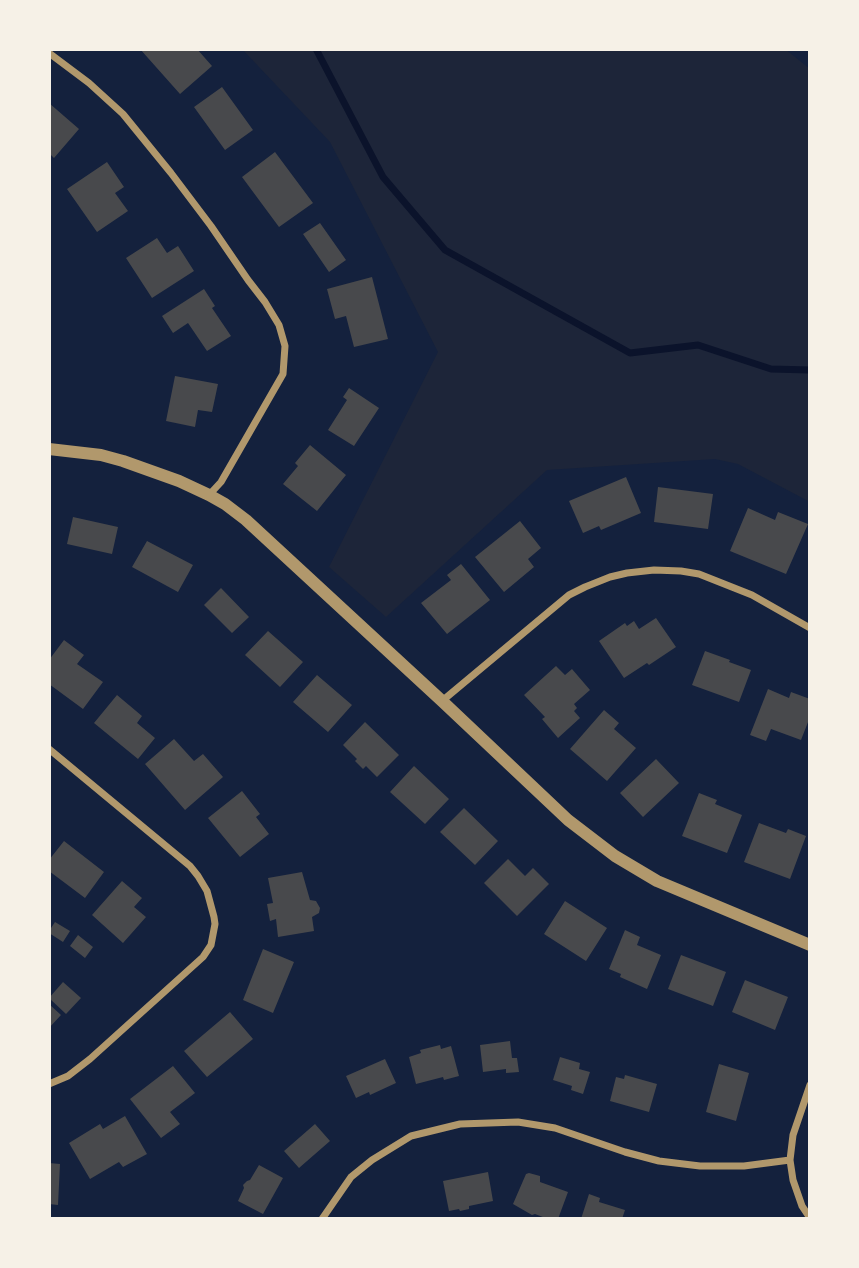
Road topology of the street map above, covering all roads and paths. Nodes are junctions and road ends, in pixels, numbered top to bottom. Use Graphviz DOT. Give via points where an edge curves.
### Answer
graph roads {
  1 [pos="49,53"];
  2 [pos="49,449"];
  3 [pos="209,495"];
  4 [pos="810,628"];
  5 [pos="442,701"];
  6 [pos="49,749"];
  7 [pos="810,945"];
  8 [pos="49,1084"];
  9 [pos="810,1085"];
  10 [pos="790,1160"];
  11 [pos="810,1218"];
  12 [pos="322,1219"];
  1 -- 3 [label="street" via="122,114 211,226 279,326 285,346 283,374"];
  2 -- 3 [label="street" via="123,461"];
  3 -- 5 [label="street" via="246,520"];
  4 -- 5 [label="street" via="707,577 672,570 627,573 569,595"];
  5 -- 7 [label="street" via="568,820 615,856 657,881"];
  6 -- 8 [label="street" via="190,866 207,891 215,924 211,945 197,962 90,1059"];
  9 -- 10 [label="street" via="793,1135"];
  10 -- 11 [label="street" via="793,1180"];
  10 -- 12 [label="street" via="744,1167 700,1166 659,1161 555,1128 519,1122 460,1124 411,1136 372,1160 351,1177"];
}
